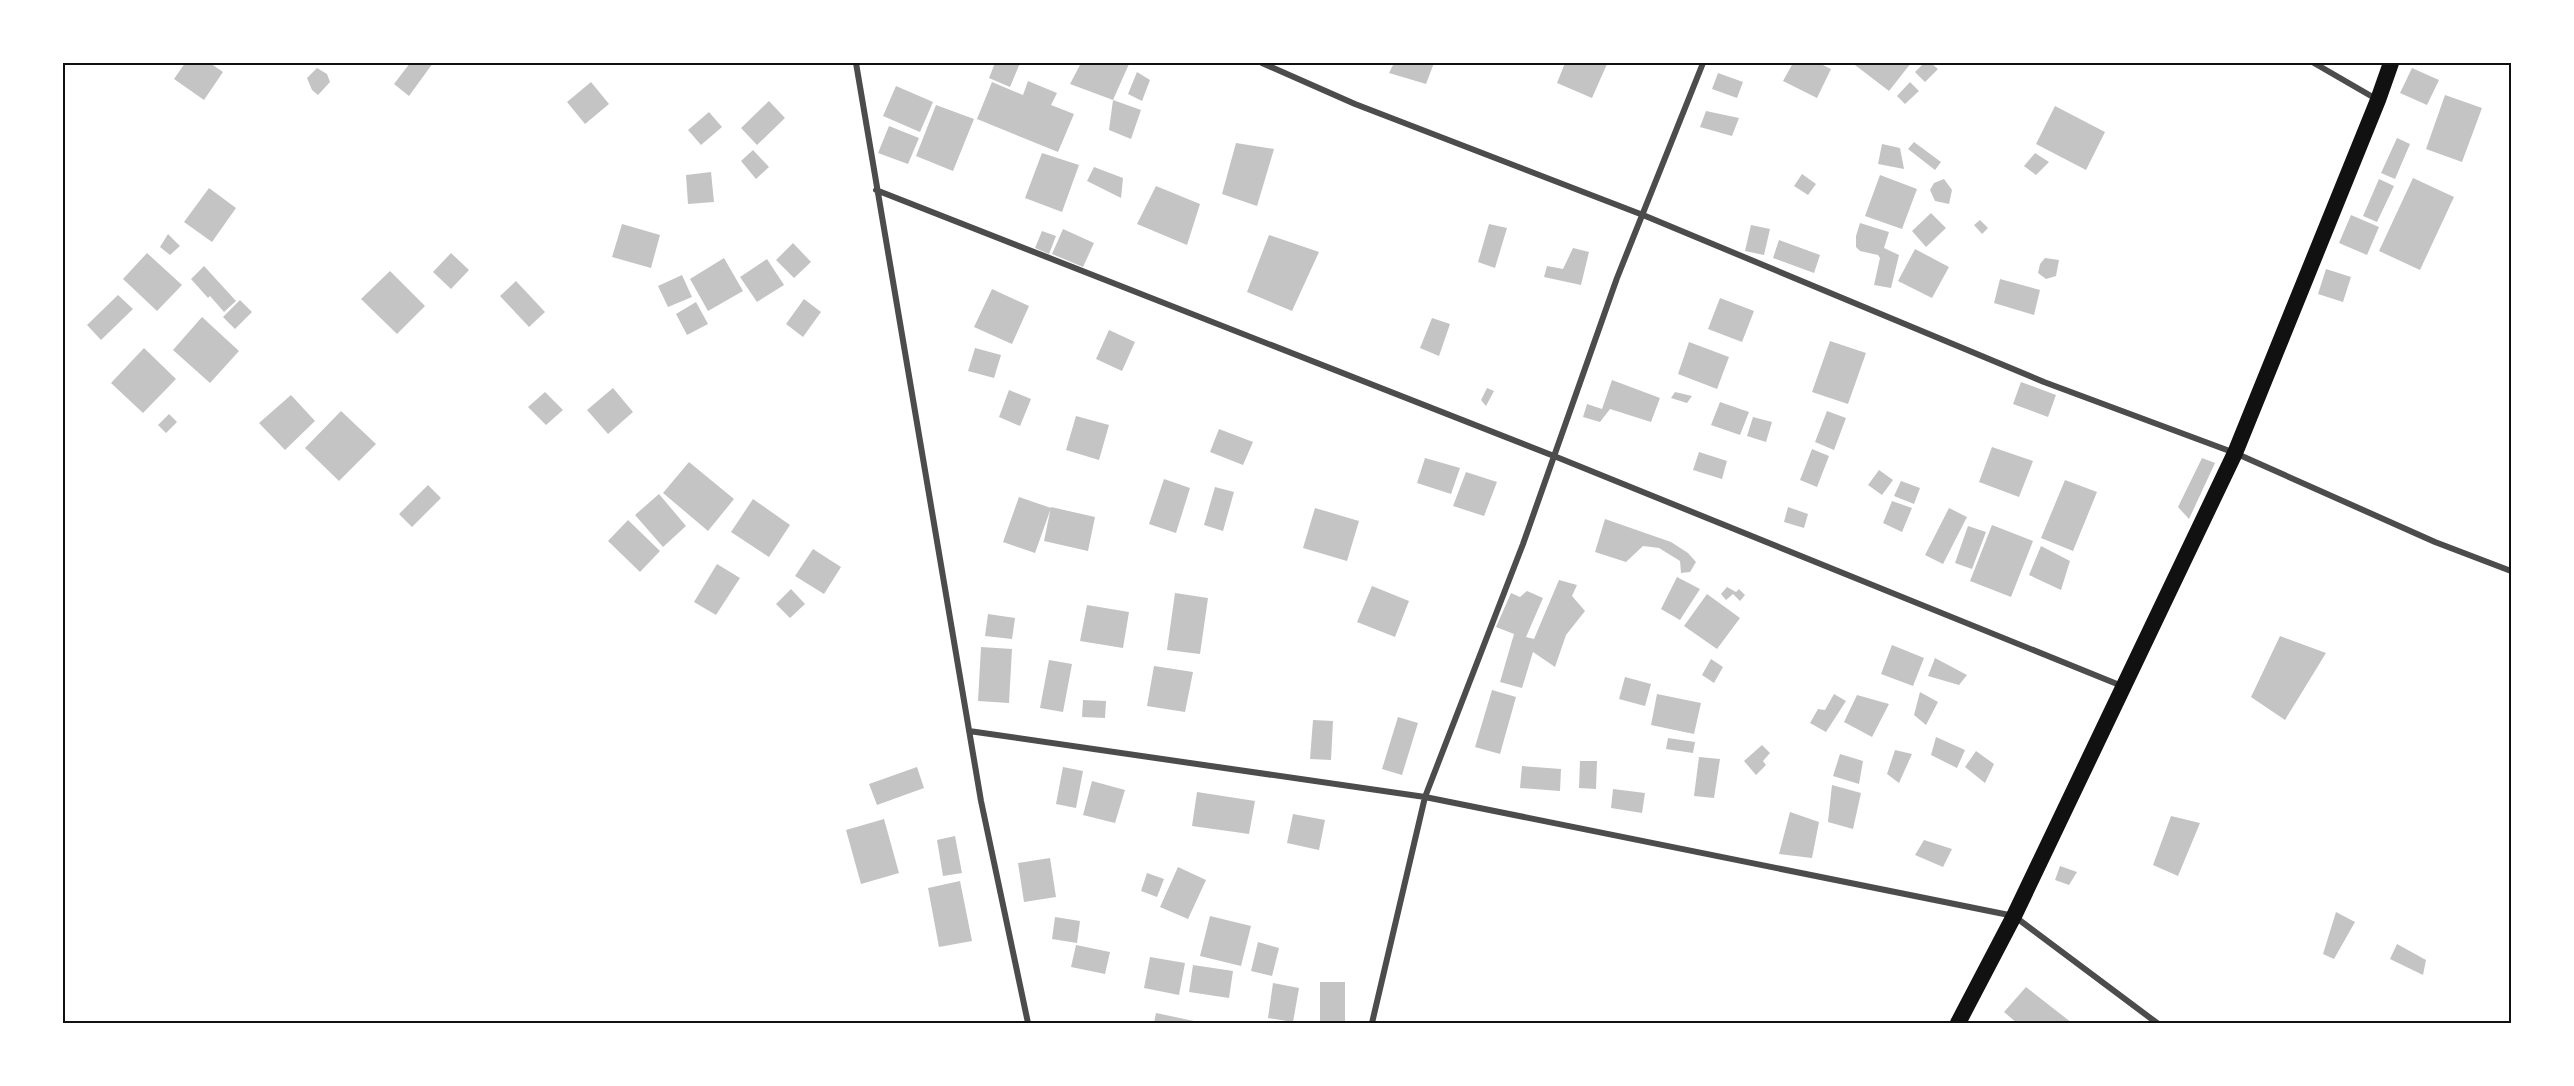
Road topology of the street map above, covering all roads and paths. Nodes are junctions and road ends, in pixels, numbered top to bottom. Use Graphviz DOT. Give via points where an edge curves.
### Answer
graph roads {
  1 [pos="856,63"];
  2 [pos="1262,63"];
  3 [pos="1703,63"];
  4 [pos="2314,63"];
  5 [pos="2391,63"];
  6 [pos="2378,100"];
  7 [pos="876,190"];
  8 [pos="1643,214"];
  9 [pos="2235,453"];
  10 [pos="1554,456"];
  11 [pos="2511,571"];
  12 [pos="2123,686"];
  13 [pos="969,731"];
  14 [pos="1425,797"];
  15 [pos="2014,916"];
  16 [pos="1028,1023"];
  17 [pos="1372,1023"];
  18 [pos="1958,1023"];
  19 [pos="2157,1023"];
  1 -- 7 [label="street"];
  2 -- 8 [label="street" via="1355,104"];
  3 -- 8 [label="street"];
  4 -- 6 [label="street"];
  5 -- 6 [label="highway"];
  6 -- 9 [label="highway"];
  7 -- 10 [label="street"];
  7 -- 13 [label="street"];
  8 -- 9 [label="street" via="2044,382"];
  8 -- 10 [label="street"];
  9 -- 11 [label="street" via="2435,542"];
  9 -- 12 [label="highway"];
  10 -- 12 [label="street"];
  10 -- 14 [label="street"];
  12 -- 15 [label="highway"];
  13 -- 14 [label="street"];
  13 -- 16 [label="street"];
  14 -- 15 [label="street"];
  14 -- 17 [label="street"];
  15 -- 18 [label="highway"];
  15 -- 19 [label="street"];
}
